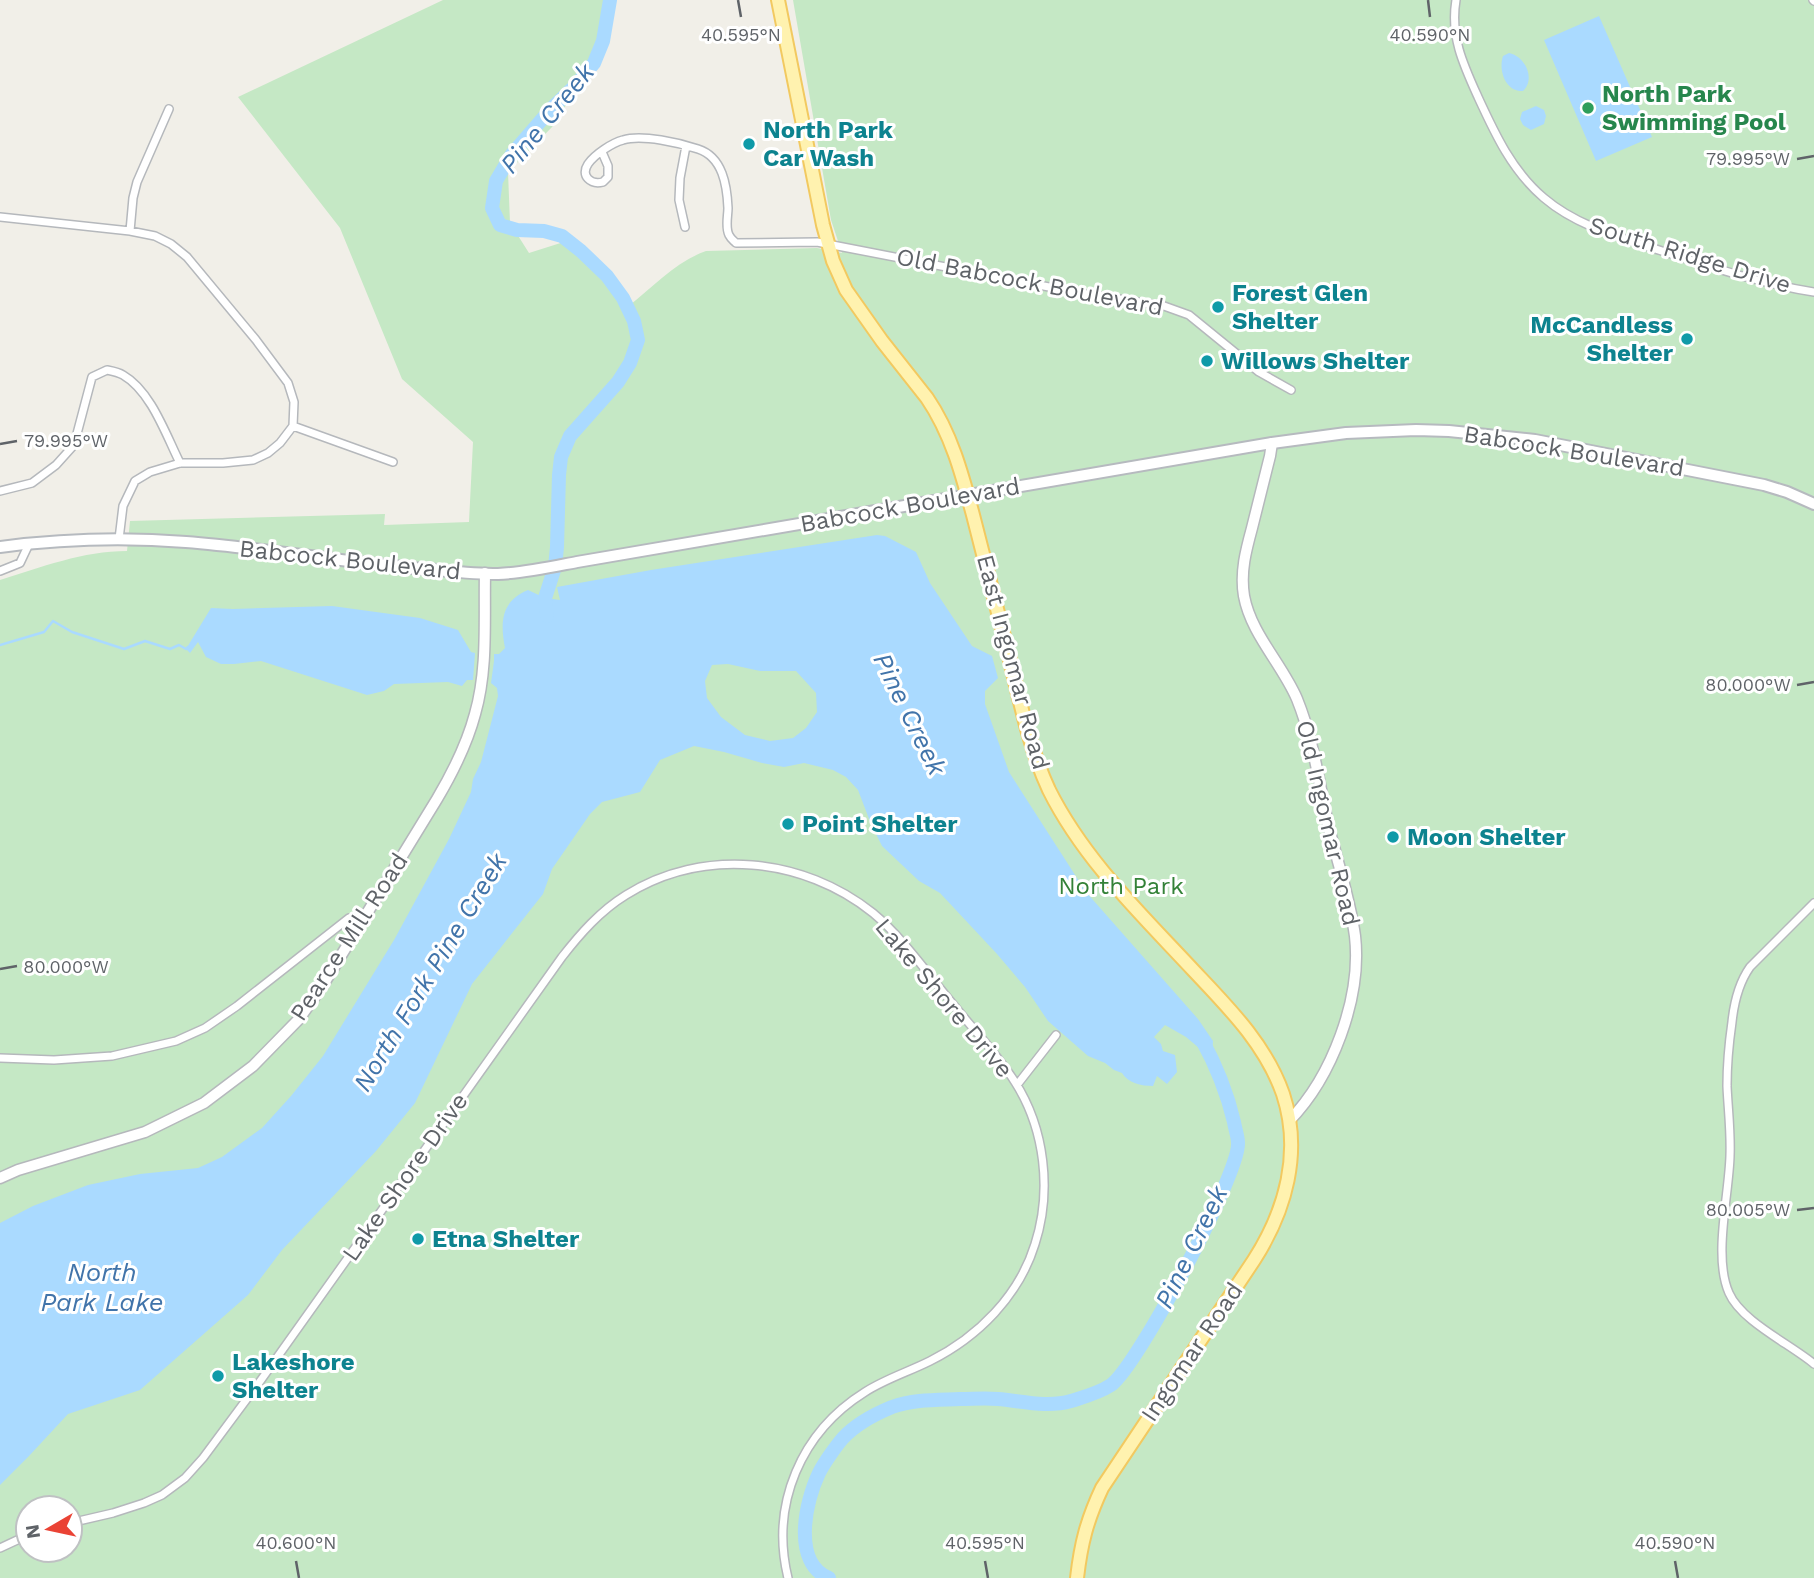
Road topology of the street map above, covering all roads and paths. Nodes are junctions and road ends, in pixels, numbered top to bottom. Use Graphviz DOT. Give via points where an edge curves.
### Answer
graph roads {
  1 [pos="778,0"];
  2 [pos="1456,0"];
  3 [pos="169,109"];
  4 [pos="686,146"];
  5 [pos="602,152"];
  6 [pos="0,217"];
  7 [pos="685,227"];
  8 [pos="130,231"];
  9 [pos="828,244"];
  10 [pos="1814,292"];
  11 [pos="1291,390"];
  12 [pos="293,426"];
  13 [pos="1272,443"];
  14 [pos="393,462"];
  15 [pos="180,463"];
  16 [pos="0,491"];
  17 [pos="967,495"];
  18 [pos="1814,504"];
  19 [pos="119,539"];
  20 [pos="29,544"];
  21 [pos="0,547"];
  22 [pos="0,571"];
  23 [pos="485,573"];
  24 [pos="1814,903"];
  25 [pos="363,918"];
  26 [pos="1056,1035"];
  27 [pos="0,1058"];
  28 [pos="1017,1084"];
  29 [pos="1289,1121"];
  30 [pos="0,1178"];
  31 [pos="1814,1364"];
  32 [pos="84,1520"];
  33 [pos="788,1578"];
  34 [pos="1077,1578"];
  1 -- 9 [label="main road, East Ingomar Road"];
  2 -- 10 [label="street, South Ridge Drive" via="1455,36 1465,68 1506,153 1544,199 1608,233 1746,277"];
  3 -- 8 [label="street" via="135,190"];
  4 -- 5 [label="street" via="638,138 617,142"];
  4 -- 7 [label="street" via="679,200"];
  4 -- 9 [label="street, Old Babcock Boulevard" via="712,156 720,167 727,196 727,228 736,243"];
  6 -- 8 [label="street"];
  8 -- 12 [label="street" via="155,236 187,257 288,383 294,402"];
  9 -- 11 [label="street, Old Babcock Boulevard" via="1181,310 1271,381"];
  9 -- 17 [label="main road, East Ingomar Road" via="846,290 935,410"];
  12 -- 14 [label="street"];
  12 -- 15 [label="street" via="280,443 253,460"];
  13 -- 17 [label="main road, Babcock Boulevard"];
  13 -- 18 [label="main road, Babcock Boulevard" via="1346,432 1496,435 1764,485"];
  13 -- 29 [label="street, Old Ingomar Road" via="1243,564 1244,596 1254,625 1296,696 1311,738 1356,946 1353,987 1340,1036 1311,1096"];
  15 -- 16 [label="street" via="153,407 122,374 107,370 92,377 74,445 32,482"];
  15 -- 19 [label="street" via="135,481 123,506"];
  17 -- 23 [label="main road, Babcock Boulevard" via="542,568"];
  17 -- 29 [label="main road, East Ingomar Road" via="1028,733 1050,790 1095,862 1256,1041 1279,1084"];
  19 -- 20 [label="main road, Babcock Boulevard"];
  19 -- 23 [label="main road, Babcock Boulevard"];
  20 -- 21 [label="main road, Babcock Boulevard"];
  20 -- 22 [label="street" via="20,562"];
  23 -- 25 [label="street, Pearce Mill Road" via="483,670 464,746 451,776"];
  24 -- 31 [label="street" via="1750,967 1736,997 1728,1058 1730,1152 1722,1251 1726,1286 1735,1304"];
  25 -- 27 [label="street" via="349,918 237,1006 176,1041 112,1056"];
  25 -- 30 [label="street, Pearce Mill Road" via="299,1018 253,1066 204,1103 145,1132"];
  26 -- 28 [label="street"];
  28 -- 32 [label="street, Lake Shore Drive" via="887,927 831,886 791,870 732,864 689,870 640,887 593,920 562,957 202,1460 162,1495"];
  28 -- 33 [label="street, Lake Shore Drive" via="1035,1125 1043,1167 1042,1214 1026,1266 1001,1307 971,1336 867,1391 832,1417 812,1441 785,1507"];
  29 -- 34 [label="main road, Ingomar Road" via="1290,1172 1274,1226 1102,1488 1086,1526"];
}
